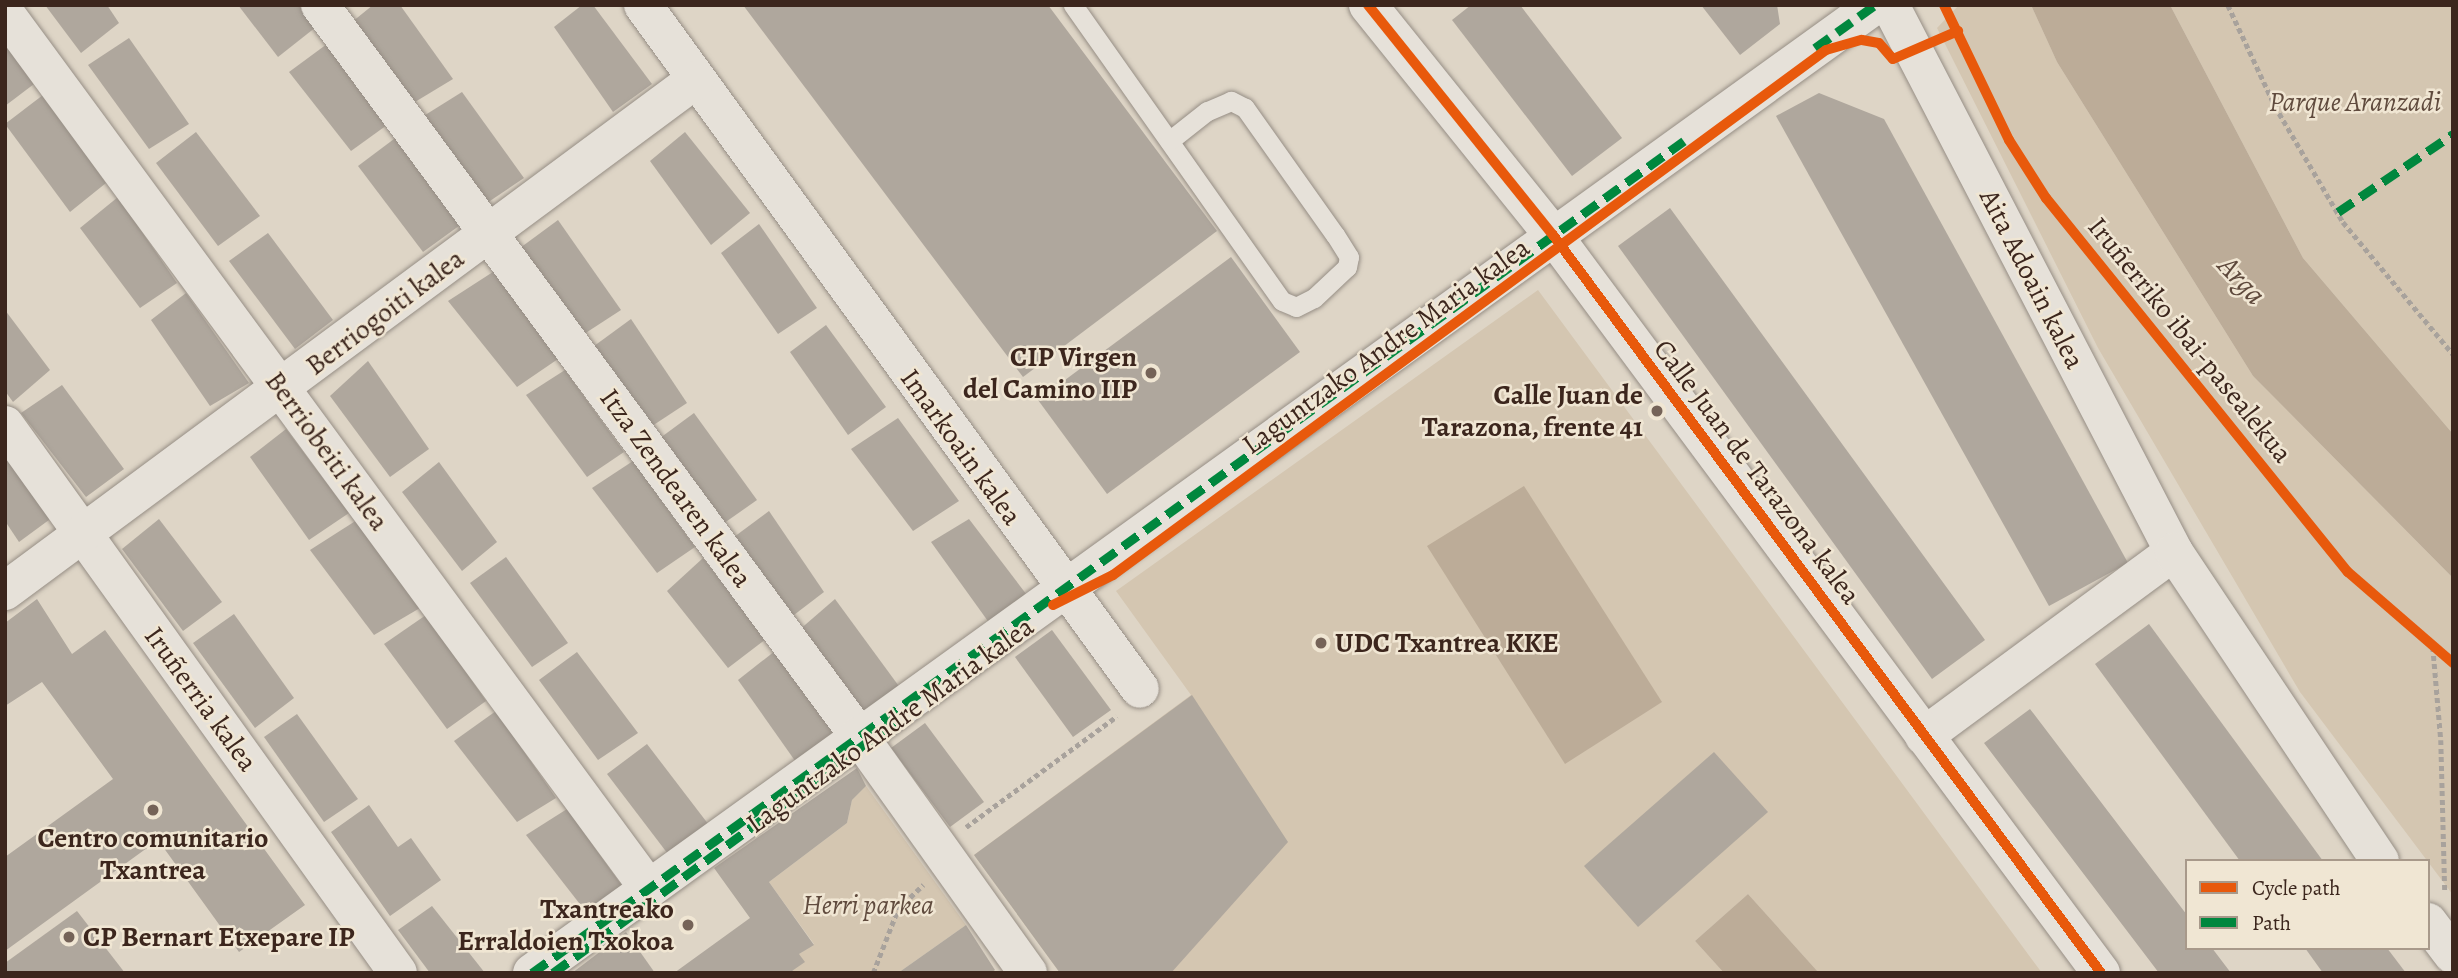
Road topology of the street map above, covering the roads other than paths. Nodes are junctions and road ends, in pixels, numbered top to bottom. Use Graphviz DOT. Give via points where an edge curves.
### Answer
graph roads {
  1 [pos="320,5"];
  2 [pos="643,5"];
  3 [pos="1073,5"];
  4 [pos="1367,5"];
  5 [pos="1875,5"];
  6 [pos="1890,5"];
  7 [pos="5,13"];
  8 [pos="695,80"];
  9 [pos="1169,141"];
  10 [pos="488,234"];
  11 [pos="1553,236"];
  12 [pos="282,390"];
  13 [pos="5,425"];
  14 [pos="82,534"];
  15 [pos="2174,552"];
  16 [pos="5,591"];
  17 [pos="1058,597"];
  18 [pos="1140,689"];
  19 [pos="1924,736"];
  20 [pos="862,740"];
  21 [pos="2379,859"];
  22 [pos="649,889"];
  23 [pos="398,973"];
  24 [pos="532,973"];
  25 [pos="553,973"];
  26 [pos="1028,973"];
  27 [pos="2101,973"];
  1 -- 10 [label="street, Itza Zendearen kalea"];
  2 -- 8 [label="street, Imarkoain kalea"];
  3 -- 9 [label="lane"];
  4 -- 11 [label="street, Calle Juan de Tarazona kalea"];
  5 -- 11 [label="street, Laguntzako Andre Maria kalea"];
  6 -- 15 [label="street, Aita Adoain kalea"];
  7 -- 12 [label="street, Berriobeiti kalea"];
  8 -- 10 [label="street, Berriogoiti kalea"];
  8 -- 17 [label="street, Imarkoain kalea"];
  9 -- 9 [label="lane" via="1282,301 1296,307 1314,298 1347,267 1349,257 1335,235 1245,108 1231,101 1219,106"];
  10 -- 12 [label="street, Berriogoiti kalea"];
  10 -- 20 [label="street, Itza Zendearen kalea"];
  11 -- 17 [label="street, Laguntzako Andre Maria kalea"];
  11 -- 19 [label="street, Calle Juan de Tarazona kalea"];
  12 -- 14 [label="street, Berriogoiti kalea"];
  12 -- 22 [label="street, Berriobeiti kalea"];
  13 -- 14 [label="street, Iruñerria kalea"];
  14 -- 16 [label="street, Berriogoiti kalea"];
  14 -- 23 [label="street, Iruñerria kalea"];
  15 -- 19 [label="street"];
  15 -- 21 [label="street, Aita Adoain kalea"];
  17 -- 18 [label="street, Imarkoain kalea"];
  17 -- 20 [label="street, Laguntzako Andre Maria kalea"];
  19 -- 27 [label="street, Calle Juan de Tarazona kalea"];
  20 -- 22 [label="street, Laguntzako Andre Maria kalea"];
  20 -- 25 [label="street, Laguntzako Andre Maria kalea"];
  20 -- 26 [label="street, Itza Zendearen kalea"];
  22 -- 24 [label="street, Laguntzako Andre Maria kalea"];
}
